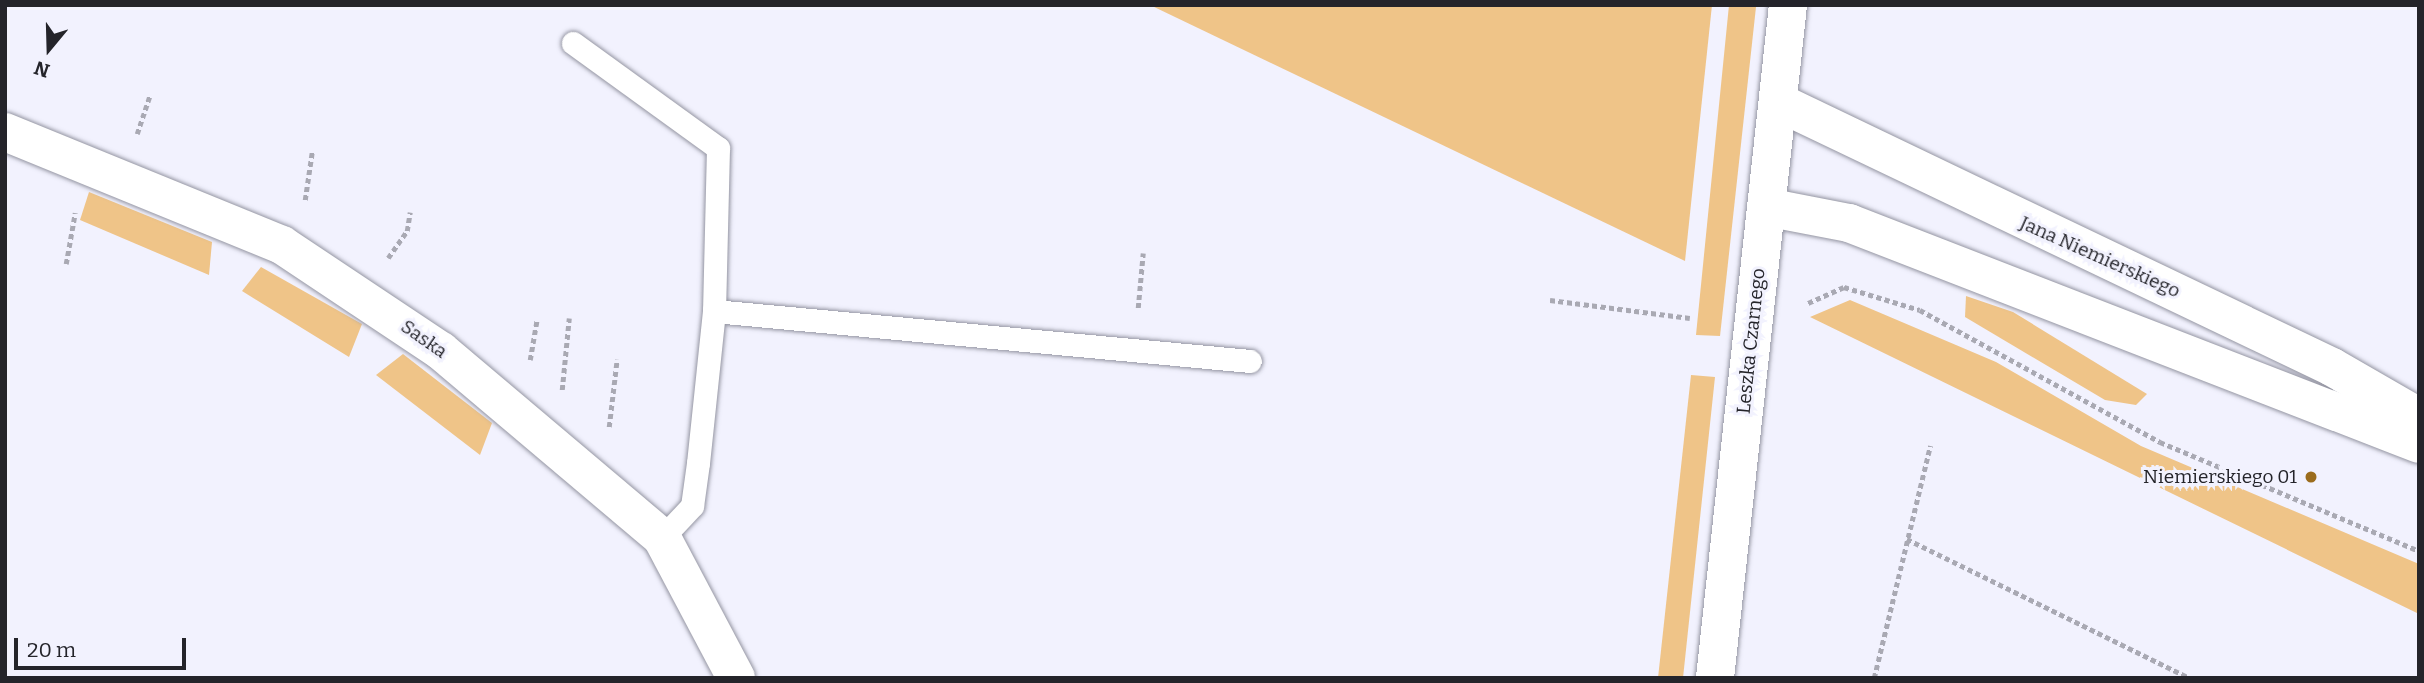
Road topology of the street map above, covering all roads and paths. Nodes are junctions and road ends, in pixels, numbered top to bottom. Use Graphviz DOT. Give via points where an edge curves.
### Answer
graph roads {
  1 [pos="1788,5"];
  2 [pos="573,43"];
  3 [pos="150,95"];
  4 [pos="1778,102"];
  5 [pos="5,132"];
  6 [pos="135,141"];
  7 [pos="312,152"];
  8 [pos="1766,207"];
  9 [pos="304,210"];
  10 [pos="410,212"];
  11 [pos="1143,253"];
  12 [pos="379,270"];
  13 [pos="1550,300"];
  14 [pos="714,311"];
  15 [pos="1802,312"];
  16 [pos="569,318"];
  17 [pos="1690,318"];
  18 [pos="537,319"];
  19 [pos="1134,350"];
  20 [pos="617,359"];
  21 [pos="1250,361"];
  22 [pos="525,366"];
  23 [pos="555,398"];
  24 [pos="2419,418"];
  25 [pos="604,432"];
  26 [pos="2419,444"];
  27 [pos="1930,446"];
  28 [pos="662,538"];
  29 [pos="1907,539"];
  30 [pos="2419,551"];
  31 [pos="736,678"];
  32 [pos="1715,678"];
  33 [pos="1874,678"];
  34 [pos="2190,678"];
  1 -- 4 [label="street, Leszka Czarnego"];
  2 -- 14 [label="lane" via="718,148"];
  3 -- 6 [label="path"];
  4 -- 8 [label="street, Leszka Czarnego"];
  4 -- 24 [label="street, Jana Niemierskiego" via="2332,367"];
  5 -- 28 [label="street, Saska" via="282,245 447,355"];
  7 -- 9 [label="path"];
  8 -- 26 [label="street" via="1849,223"];
  8 -- 32 [label="street, Leszka Czarnego"];
  10 -- 12 [label="path" via="407,231"];
  11 -- 19 [label="path"];
  13 -- 17 [label="path"];
  14 -- 19 [label="lane"];
  14 -- 28 [label="lane" via="692,506"];
  15 -- 30 [label="path" via="1826,290 1844,287 1920,310 2160,442"];
  16 -- 23 [label="path" via="564,388"];
  18 -- 22 [label="path"];
  19 -- 21 [label="lane"];
  20 -- 25 [label="path"];
  27 -- 29 [label="path"];
  28 -- 31 [label="street, Saska"];
  29 -- 33 [label="path"];
  29 -- 34 [label="path"];
}
